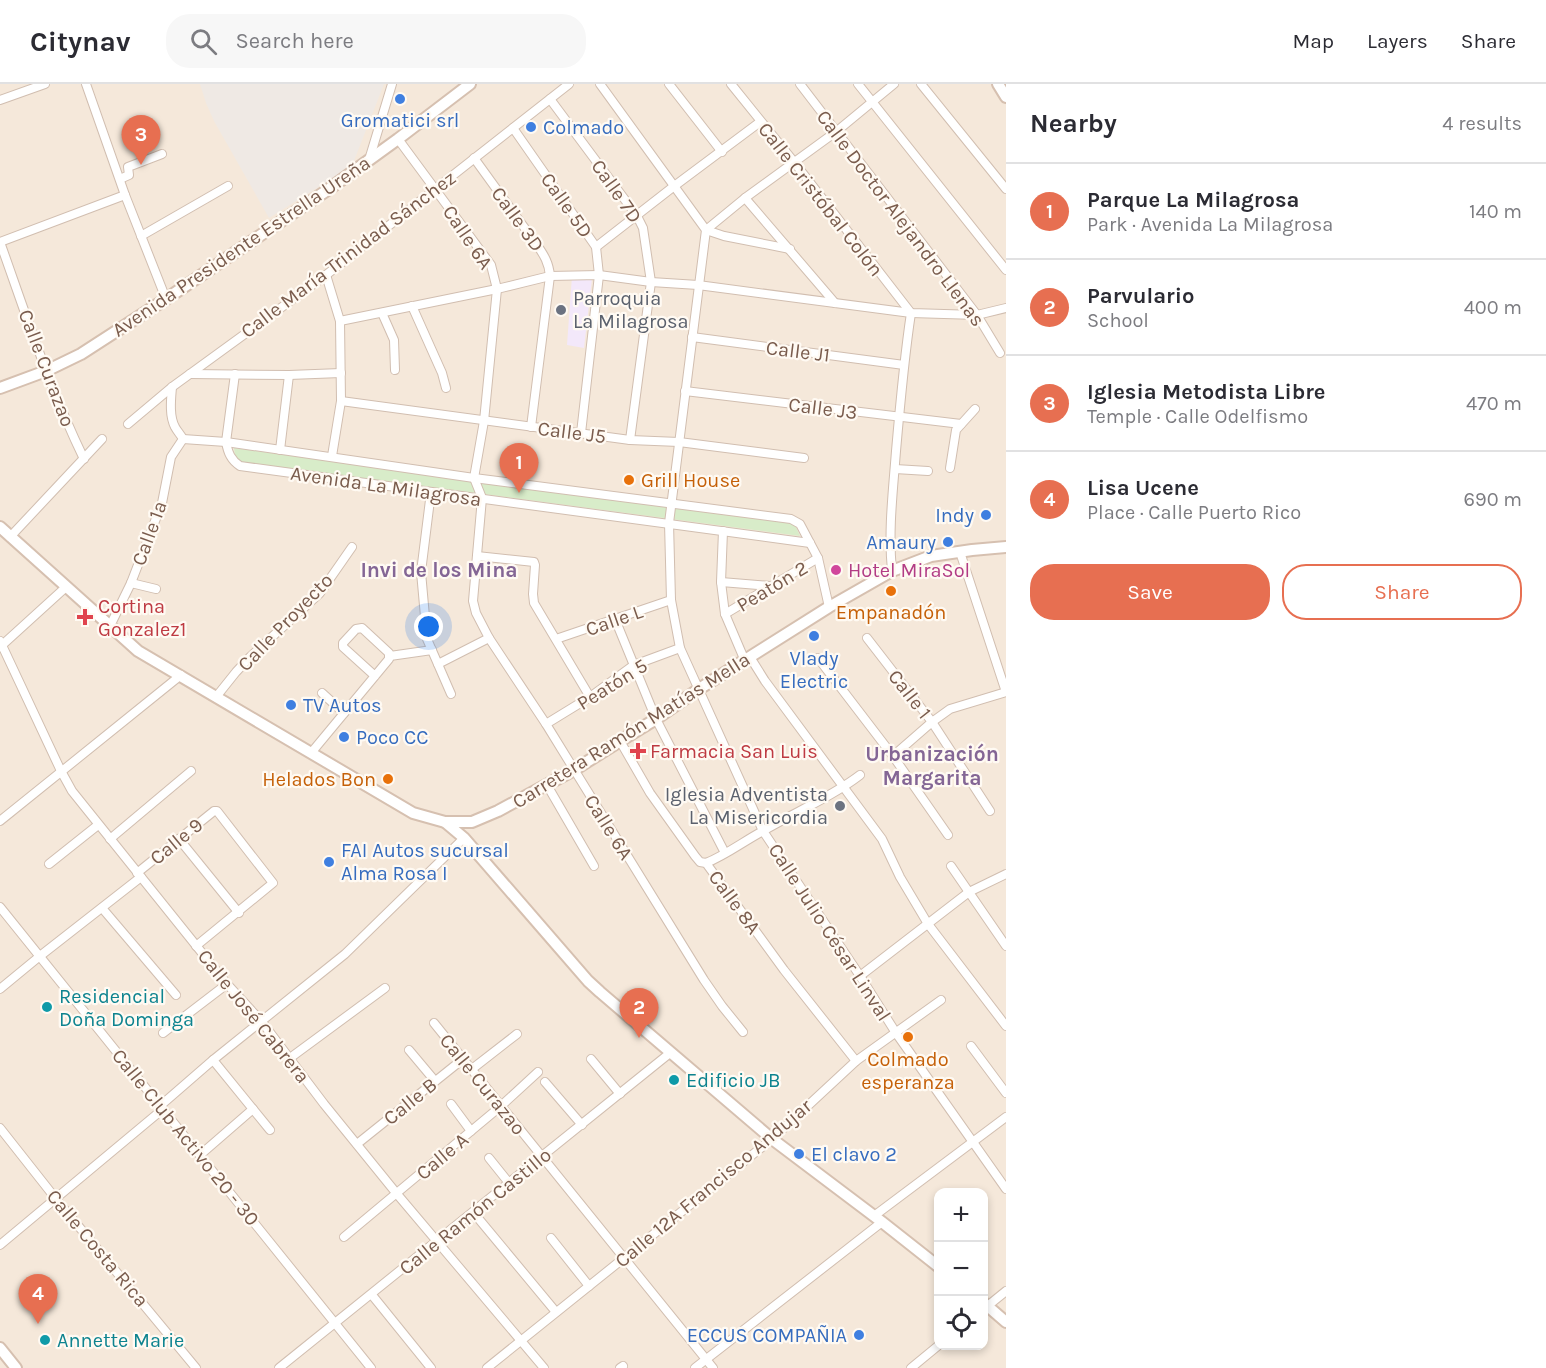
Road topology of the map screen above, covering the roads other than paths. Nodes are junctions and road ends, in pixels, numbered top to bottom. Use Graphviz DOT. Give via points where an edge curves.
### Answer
graph roads {
  1 [pos="45,84"];
  2 [pos="86,84"];
  3 [pos="392,84"];
  4 [pos="470,84"];
  5 [pos="569,84"];
  6 [pos="600,84"];
  7 [pos="669,84"];
  8 [pos="731,84"];
  9 [pos="800,84"];
  10 [pos="858,84"];
  11 [pos="894,84"];
  12 [pos="921,84"];
  13 [pos="998,84"];
  14 [pos="1006,97"];
  15 [pos="550,99"];
  16 [pos="0,100"];
  17 [pos="872,102"];
  18 [pos="760,122"];
  19 [pos="513,128"];
  20 [pos="837,131"];
  21 [pos="399,139"];
  22 [pos="722,152"];
  23 [pos="162,154"];
  24 [pos="474,158"];
  25 [pos="369,160"];
  26 [pos="794,162"];
  27 [pos="120,179"];
  28 [pos="228,186"];
  29 [pos="673,187"];
  30 [pos="435,188"];
  31 [pos="1006,189"];
  32 [pos="125,195"];
  33 [pos="745,198"];
  34 [pos="637,216"];
  35 [pos="705,230"];
  36 [pos="141,236"];
  37 [pos="0,242"];
  38 [pos="596,247"];
  39 [pos="790,249"];
  40 [pos="1006,270"];
  41 [pos="326,274"];
  42 [pos="599,275"];
  43 [pos="550,276"];
  44 [pos="651,282"];
  45 [pos="698,285"];
  46 [pos="497,289"];
  47 [pos="166,299"];
  48 [pos="835,303"];
  49 [pos="412,306"];
  50 [pos="1006,308"];
  51 [pos="382,313"];
  52 [pos="911,314"];
  53 [pos="977,315"];
  54 [pos="340,321"];
  55 [pos="692,337"];
  56 [pos="1000,353"];
  57 [pos="904,364"];
  58 [pos="395,370"];
  59 [pos="46,371"];
  60 [pos="341,373"];
  61 [pos="190,374"];
  62 [pos="235,374"];
  63 [pos="289,375"];
  64 [pos="172,387"];
  65 [pos="0,388"];
  66 [pos="446,388"];
  67 [pos="685,390"];
  68 [pos="341,401"];
  69 [pos="975,409"];
  70 [pos="899,417"];
  71 [pos="484,421"];
  72 [pos="128,424"];
  73 [pos="961,424"];
  74 [pos="531,427"];
  75 [pos="581,434"];
  76 [pos="102,439"];
  77 [pos="183,439"];
  78 [pos="630,440"];
  79 [pos="226,442"];
  80 [pos="679,442"];
  81 [pos="280,450"];
  82 [pos="332,456"];
  83 [pos="804,458"];
  84 [pos="84,459"];
  85 [pos="950,468"];
  86 [pos="895,469"];
  87 [pos="927,471"];
  88 [pos="474,478"];
  89 [pos="431,492"];
  90 [pos="482,498"];
  91 [pos="672,502"];
  92 [pos="669,523"];
  93 [pos="2,531"];
  94 [pos="723,531"];
  95 [pos="810,543"];
  96 [pos="352,547"];
  97 [pos="1006,548"];
  98 [pos="960,552"];
  99 [pos="477,556"];
  100 [pos="818,558"];
  101 [pos="892,571"];
  102 [pos="721,582"];
  103 [pos="131,583"];
  104 [pos="770,586"];
  105 [pos="66,587"];
  106 [pos="156,589"];
  107 [pos="671,600"];
  108 [pos="829,607"];
  109 [pos="725,614"];
  110 [pos="615,619"];
  111 [pos="110,627"];
  112 [pos="489,638"];
  113 [pos="867,638"];
  114 [pos="556,639"];
  115 [pos="1,645"];
  116 [pos="680,648"];
  117 [pos="432,650"];
  118 [pos="390,657"];
  119 [pos="818,658"];
  120 [pos="747,659"];
  121 [pos="438,664"];
  122 [pos="634,664"];
  123 [pos="181,675"];
  124 [pos="375,676"];
  125 [pos="699,689"];
  126 [pos="1006,692"];
  127 [pos="322,693"];
  128 [pos="451,694"];
  129 [pos="216,697"];
  130 [pos="590,697"];
  131 [pos="344,713"];
  132 [pos="656,719"];
  133 [pos="932,722"];
  134 [pos="546,724"];
  135 [pos="620,741"];
  136 [pos="311,753"];
  137 [pos="892,756"];
  138 [pos="573,770"];
  139 [pos="61,771"];
  140 [pos="191,771"];
  141 [pos="860,775"];
  142 [pos="547,785"];
  143 [pos="844,788"];
  144 [pos="990,811"];
  145 [pos="0,821"];
  146 [pos="445,822"];
  147 [pos="98,825"];
  148 [pos="763,831"];
  149 [pos="948,835"];
  150 [pos="464,838"];
  151 [pos="110,839"];
  152 [pos="179,839"];
  153 [pos="725,853"];
  154 [pos="706,863"];
  155 [pos="49,864"];
  156 [pos="594,866"];
  157 [pos="951,866"];
  158 [pos="1006,874"];
  159 [pos="139,875"];
  160 [pos="969,892"];
  161 [pos="0,907"];
  162 [pos="102,908"];
  163 [pos="239,913"];
  164 [pos="928,924"];
  165 [pos="196,946"];
  166 [pos="1006,946"];
  167 [pos="40,956"];
  168 [pos="860,976"];
  169 [pos="227,984"];
  170 [pos="385,988"];
  171 [pos="0,989"];
  172 [pos="176,995"];
  173 [pos="941,1000"];
  174 [pos="262,1022"];
  175 [pos="434,1023"];
  176 [pos="1006,1026"];
  177 [pos="743,1032"];
  178 [pos="896,1032"];
  179 [pos="164,1033"];
  180 [pos="516,1034"];
  181 [pos="971,1046"];
  182 [pos="409,1050"];
  183 [pos="670,1053"];
  184 [pos="290,1058"];
  185 [pos="463,1059"];
  186 [pos="591,1059"];
  187 [pos="213,1060"];
  188 [pos="856,1060"];
  189 [pos="472,1069"];
  190 [pos="537,1072"];
  191 [pos="435,1081"];
  192 [pos="545,1082"];
  193 [pos="1006,1093"];
  194 [pos="620,1094"];
  195 [pos="451,1104"];
  196 [pos="501,1106"];
  197 [pos="162,1108"];
  198 [pos="253,1109"];
  199 [pos="1006,1117"];
  200 [pos="582,1125"];
  201 [pos="0,1128"];
  202 [pos="270,1130"];
  203 [pos="471,1131"];
  204 [pos="772,1139"];
  205 [pos="973,1142"];
  206 [pos="357,1144"];
  207 [pos="200,1155"];
  208 [pos="542,1157"];
  209 [pos="489,1158"];
  210 [pos="509,1183"];
  211 [pos="1006,1189"];
  212 [pos="397,1194"];
  213 [pos="56,1199"];
  214 [pos="473,1212"];
  215 [pos="878,1219"];
  216 [pos="344,1237"];
  217 [pos="551,1238"];
  218 [pos="437,1242"];
  219 [pos="0,1245"];
  220 [pos="624,1258"];
  221 [pos="934,1263"];
  222 [pos="589,1286"];
  223 [pos="1006,1291"];
  224 [pos="372,1294"];
  225 [pos="988,1304"];
  226 [pos="988,1308"];
  227 [pos="556,1312"];
  228 [pos="1006,1322"];
  229 [pos="336,1324"];
  230 [pos="522,1340"];
  231 [pos="0,1348"];
  232 [pos="934,1350"];
  233 [pos="706,1359"];
  234 [pos="16,1368"];
  235 [pos="196,1368"];
  236 [pos="279,1368"];
  237 [pos="371,1368"];
  238 [pos="431,1368"];
  239 [pos="487,1368"];
  240 [pos="544,1368"];
  241 [pos="695,1368"];
  242 [pos="713,1368"];
  243 [pos="911,1368"];
  1 -- 16 [label="street"];
  2 -- 27 [label="street"];
  3 -- 25 [label="street"];
  4 -- 21 [label="main road, Avenida Presidente Estrella Ureña"];
  5 -- 15 [label="street, Calle María Trinidad Sánchez"];
  6 -- 29 [label="street"];
  7 -- 22 [label="street"];
  8 -- 18 [label="street, Calle Cristóbal Colón"];
  9 -- 20 [label="street, Calle Doctor Alejandro Llenas"];
  10 -- 17 [label="street"];
  11 -- 17 [label="street"];
  12 -- 31 [label="street"];
  13 -- 14 [label="main road"];
  15 -- 19 [label="street, Calle María Trinidad Sánchez"];
  15 -- 34 [label="street, Calle 7D"];
  17 -- 20 [label="street"];
  17 -- 40 [label="street"];
  18 -- 22 [label="street"];
  18 -- 26 [label="street, Calle Cristóbal Colón"];
  19 -- 24 [label="street, Calle María Trinidad Sánchez"];
  19 -- 38 [label="street, Calle 5D"];
  20 -- 26 [label="street"];
  20 -- 53 [label="street, Calle Doctor Alejandro Llenas"];
  21 -- 25 [label="main road, Avenida Presidente Estrella Ureña"];
  21 -- 30 [label="street, Calle 6A"];
  22 -- 29 [label="street"];
  23 -- 27 [label="street" via="128,167 129,175"];
  24 -- 30 [label="street, Calle María Trinidad Sánchez"];
  24 -- 43 [label="street, Calle 3D" via="537,244"];
  25 -- 47 [label="main road, Avenida Presidente Estrella Ureña"];
  26 -- 33 [label="street"];
  26 -- 52 [label="street, Calle Cristóbal Colón"];
  27 -- 32 [label="street"];
  28 -- 36 [label="street"];
  29 -- 34 [label="street"];
  29 -- 35 [label="street"];
  30 -- 41 [label="street, Calle María Trinidad Sánchez"];
  30 -- 46 [label="street, Calle 6A" via="491,265"];
  32 -- 36 [label="street"];
  32 -- 37 [label="street"];
  33 -- 35 [label="street"];
  33 -- 39 [label="street"];
  34 -- 38 [label="street"];
  34 -- 44 [label="street, Calle 7D" via="643,228"];
  35 -- 39 [label="street"];
  35 -- 45 [label="street, Calle Julio César Linval"];
  36 -- 47 [label="street"];
  37 -- 59 [label="street, Calle Curazao"];
  38 -- 42 [label="street, Calle 5D"];
  39 -- 48 [label="street"];
  41 -- 54 [label="street"];
  41 -- 61 [label="street, Calle María Trinidad Sánchez"];
  42 -- 43 [label="street"];
  42 -- 44 [label="street"];
  42 -- 75 [label="street, Calle 5D"];
  43 -- 46 [label="street"];
  43 -- 74 [label="street, Calle 3D"];
  44 -- 45 [label="street"];
  44 -- 78 [label="street, Calle 7D"];
  45 -- 48 [label="street"];
  45 -- 55 [label="street, Calle Julio César Linval"];
  46 -- 49 [label="street"];
  46 -- 71 [label="street, Calle 6A"];
  47 -- 59 [label="main road, Avenida Presidente Estrella Ureña" via="81,354"];
  48 -- 52 [label="street"];
  49 -- 51 [label="street"];
  49 -- 66 [label="street"];
  50 -- 53 [label="street"];
  51 -- 54 [label="street"];
  51 -- 58 [label="street" via="394,340"];
  52 -- 53 [label="street"];
  52 -- 57 [label="street"];
  53 -- 56 [label="street, Calle Doctor Alejandro Llenas"];
  54 -- 60 [label="street"];
  55 -- 57 [label="street, Calle J1"];
  55 -- 67 [label="street, Calle Julio César Linval"];
  57 -- 70 [label="street"];
  59 -- 65 [label="main road, Avenida Presidente Estrella Ureña"];
  59 -- 84 [label="street, Calle Curazao"];
  60 -- 63 [label="street"];
  60 -- 68 [label="street"];
  61 -- 62 [label="street"];
  61 -- 64 [label="street, Calle María Trinidad Sánchez"];
  62 -- 63 [label="street"];
  62 -- 79 [label="street"];
  63 -- 81 [label="street"];
  64 -- 72 [label="street, Calle María Trinidad Sánchez"];
  64 -- 77 [label="street" via="172,420"];
  67 -- 70 [label="street, Calle J3"];
  67 -- 80 [label="street, Calle Julio César Linval"];
  68 -- 71 [label="street, Calle J5"];
  68 -- 82 [label="street"];
  69 -- 73 [label="street"];
  70 -- 73 [label="street, Calle J3"];
  70 -- 86 [label="street"];
  71 -- 74 [label="street, Calle J5"];
  71 -- 88 [label="street, Calle 6A"];
  73 -- 85 [label="street" via="956,430"];
  74 -- 75 [label="street, Calle J5"];
  75 -- 78 [label="street, Calle J5"];
  76 -- 84 [label="street"];
  77 -- 79 [label="street, Avenida La Milagrosa"];
  77 -- 103 [label="street, Calle 1a" via="171,457 162,503"];
  78 -- 80 [label="street, Calle J5"];
  79 -- 81 [label="street, Avenida La Milagrosa"];
  79 -- 89 [label="street, Avenida La Milagrosa" via="228,453 240,466"];
  80 -- 83 [label="street, Calle J5"];
  80 -- 91 [label="street, Calle Julio César Linval"];
  81 -- 82 [label="street, Avenida La Milagrosa"];
  82 -- 88 [label="street, Avenida La Milagrosa"];
  84 -- 93 [label="street"];
  86 -- 87 [label="street"];
  86 -- 101 [label="street"];
  88 -- 90 [label="street, Calle 6A"];
  88 -- 91 [label="street, Avenida La Milagrosa"];
  89 -- 90 [label="street, Avenida La Milagrosa"];
  89 -- 117 [label="street" via="421,572 427,639"];
  90 -- 92 [label="street, Avenida La Milagrosa"];
  90 -- 99 [label="street, Calle 6A"];
  91 -- 92 [label="street, Calle Julio César Linval"];
  91 -- 95 [label="street, Avenida La Milagrosa" via="791,519 800,524"];
  92 -- 94 [label="street, Avenida La Milagrosa"];
  92 -- 107 [label="street, Calle Julio César Linval"];
  93 -- 105 [label="main road, Carretera Ramón Matías Mella"];
  94 -- 95 [label="street, Avenida La Milagrosa"];
  94 -- 102 [label="street"];
  95 -- 100 [label="street, Avenida La Milagrosa"];
  96 -- 129 [label="street, Calle Proyecto" via="320,593 250,657"];
  97 -- 98 [label="main road, Carretera Ramón Matías Mella"];
  98 -- 101 [label="main road, Carretera Ramón Matías Mella" via="931,556"];
  98 -- 126 [label="street"];
  99 -- 112 [label="street, Calle 6A" via="473,601"];
  99 -- 114 [label="street" via="534,562 533,599"];
  100 -- 104 [label="street, Peatón 2"];
  100 -- 108 [label="street, Avenida La Milagrosa"];
  101 -- 108 [label="main road, Carretera Ramón Matías Mella"];
  102 -- 104 [label="street"];
  102 -- 109 [label="street"];
  103 -- 106 [label="street"];
  103 -- 111 [label="street, Calle 1a"];
  104 -- 109 [label="street, Peatón 2"];
  105 -- 111 [label="main road, Carretera Ramón Matías Mella"];
  105 -- 115 [label="street"];
  107 -- 110 [label="street, Calle L"];
  107 -- 116 [label="street, Calle Julio César Linval"];
  108 -- 120 [label="main road, Carretera Ramón Matías Mella"];
  109 -- 120 [label="street"];
  110 -- 114 [label="street, Calle L"];
  110 -- 122 [label="street"];
  111 -- 123 [label="main road, Carretera Ramón Matías Mella" via="138,651"];
  112 -- 121 [label="street"];
  112 -- 134 [label="street, Calle 6A"];
  113 -- 133 [label="street, Calle 1"];
  114 -- 130 [label="street"];
  115 -- 139 [label="street, Calle José Cabrera"];
  116 -- 122 [label="street, Peatón 5"];
  116 -- 125 [label="street, Calle Julio César Linval"];
  117 -- 118 [label="street"];
  117 -- 121 [label="street"];
  118 -- 124 [label="street"];
  118 -- 124 [label="street" via="362,628 343,643"];
  119 -- 137 [label="street"];
  120 -- 125 [label="main road, Carretera Ramón Matías Mella"];
  120 -- 143 [label="street"];
  121 -- 128 [label="street"];
  122 -- 130 [label="street, Peatón 5"];
  122 -- 132 [label="street"];
  123 -- 129 [label="main road, Carretera Ramón Matías Mella"];
  123 -- 139 [label="street"];
  124 -- 131 [label="street"];
  125 -- 132 [label="main road, Carretera Ramón Matías Mella"];
  125 -- 148 [label="street, Calle Julio César Linval"];
  126 -- 133 [label="street" via="950,709"];
  127 -- 131 [label="street"];
  129 -- 136 [label="main road, Carretera Ramón Matías Mella"];
  130 -- 134 [label="street, Peatón 5"];
  131 -- 136 [label="street"];
  132 -- 135 [label="main road, Carretera Ramón Matías Mella"];
  132 -- 153 [label="street"];
  133 -- 137 [label="street"];
  133 -- 144 [label="street, Calle 1"];
  134 -- 138 [label="street, Calle 6A"];
  135 -- 138 [label="main road, Carretera Ramón Matías Mella"];
  135 -- 154 [label="street, Calle 8A" via="650,793 695,856"];
  136 -- 146 [label="main road, Carretera Ramón Matías Mella" via="413,813"];
  137 -- 149 [label="street"];
  138 -- 142 [label="main road, Carretera Ramón Matías Mella"];
  138 -- 177 [label="street, Calle 6A" via="704,980"];
  139 -- 145 [label="street"];
  139 -- 147 [label="street, Calle José Cabrera"];
  140 -- 151 [label="street"];
  141 -- 143 [label="street"];
  142 -- 146 [label="main road, Carretera Ramón Matías Mella" via="472,822"];
  142 -- 156 [label="street"];
  143 -- 148 [label="street"];
  143 -- 164 [label="street" via="882,839"];
  146 -- 150 [label="main road"];
  147 -- 151 [label="street, Calle José Cabrera"];
  147 -- 155 [label="street"];
  148 -- 153 [label="street"];
  148 -- 168 [label="street, Calle Julio César Linval"];
  150 -- 174 [label="street" via="345,954"];
  150 -- 183 [label="main road" via="588,981"];
  151 -- 159 [label="street, Calle José Cabrera"];
  152 -- 159 [label="street, Calle 9"];
  152 -- 163 [label="street"];
  152 -- 163 [label="street, Calle 9" via="216,810 273,880"];
  153 -- 154 [label="street"];
  154 -- 188 [label="street, Calle 8A"];
  157 -- 160 [label="street"];
  158 -- 160 [label="street"];
  159 -- 162 [label="street, Calle 9"];
  159 -- 165 [label="street, Calle José Cabrera"];
  160 -- 164 [label="street"];
  160 -- 166 [label="street"];
  161 -- 167 [label="street, Calle Club Activo 20 - 30"];
  162 -- 167 [label="street, Calle 9"];
  162 -- 172 [label="street"];
  163 -- 165 [label="street"];
  164 -- 168 [label="street"];
  164 -- 176 [label="street"];
  165 -- 169 [label="street, Calle José Cabrera"];
  167 -- 171 [label="street, Calle 9"];
  167 -- 197 [label="street, Calle Club Activo 20 - 30"];
  168 -- 178 [label="street, Calle Julio César Linval"];
  169 -- 174 [label="street, Calle José Cabrera"];
  169 -- 179 [label="street"];
  170 -- 184 [label="street"];
  173 -- 178 [label="street, Calle 12A Francisco Andujar"];
  174 -- 184 [label="street, Calle José Cabrera"];
  174 -- 187 [label="street"];
  175 -- 185 [label="street, Calle Curazao"];
  178 -- 188 [label="street, Calle 12A Francisco Andujar"];
  178 -- 205 [label="street, Calle Julio César Linval"];
  180 -- 189 [label="street"];
  181 -- 193 [label="street"];
  182 -- 191 [label="street"];
  183 -- 194 [label="street, Calle Ramón Castillo"];
  183 -- 204 [label="main road"];
  184 -- 206 [label="street, Calle José Cabrera"];
  185 -- 189 [label="street, Calle Curazao"];
  185 -- 191 [label="street, Calle B"];
  186 -- 194 [label="street"];
  187 -- 197 [label="street"];
  187 -- 198 [label="street"];
  188 -- 204 [label="street, Calle 12A Francisco Andujar"];
  189 -- 196 [label="street, Calle Curazao"];
  190 -- 196 [label="street, Calle A"];
  191 -- 206 [label="street, Calle B"];
  192 -- 200 [label="street"];
  194 -- 200 [label="street, Calle Ramón Castillo"];
  195 -- 203 [label="street"];
  196 -- 203 [label="street, Calle A"];
  196 -- 208 [label="street, Calle Curazao"];
  197 -- 207 [label="street, Calle Club Activo 20 - 30"];
  197 -- 213 [label="street"];
  198 -- 202 [label="street"];
  198 -- 207 [label="street"];
  199 -- 205 [label="street"];
  200 -- 208 [label="street, Calle Ramón Castillo"];
  201 -- 213 [label="street, Calle Costa Rica"];
  203 -- 212 [label="street, Calle A"];
  204 -- 215 [label="main road"];
  204 -- 220 [label="street, Calle 12A Francisco Andujar"];
  205 -- 211 [label="street, Calle Julio César Linval"];
  205 -- 215 [label="street"];
  206 -- 212 [label="street, Calle José Cabrera"];
  207 -- 229 [label="street, Calle Club Activo 20 - 30"];
  208 -- 210 [label="street, Calle Ramón Castillo"];
  208 -- 220 [label="street, Calle Curazao"];
  209 -- 210 [label="street"];
  210 -- 214 [label="street, Calle Ramón Castillo"];
  212 -- 216 [label="street, Calle A"];
  212 -- 218 [label="street, Calle José Cabrera"];
  213 -- 219 [label="street"];
  213 -- 235 [label="street, Calle Costa Rica"];
  214 -- 218 [label="street, Calle Ramón Castillo"];
  214 -- 227 [label="street"];
  215 -- 221 [label="main road"];
  215 -- 233 [label="street"];
  217 -- 222 [label="street"];
  218 -- 224 [label="street, Calle Ramón Castillo"];
  218 -- 230 [label="street, Calle José Cabrera"];
  220 -- 222 [label="street, Calle 12A Francisco Andujar"];
  220 -- 233 [label="street, Calle Curazao"];
  222 -- 227 [label="street, Calle 12A Francisco Andujar"];
  223 -- 225 [label="street"];
  224 -- 229 [label="street, Calle Ramón Castillo"];
  224 -- 238 [label="street"];
  226 -- 228 [label="main road"];
  227 -- 230 [label="street, Calle 12A Francisco Andujar"];
  229 -- 236 [label="street, Calle Ramón Castillo"];
  229 -- 237 [label="street, Calle Club Activo 20 - 30"];
  230 -- 239 [label="street, Calle 12A Francisco Andujar"];
  230 -- 240 [label="street, Calle José Cabrera"];
  231 -- 234 [label="main road"];
  232 -- 243 [label="street"];
  233 -- 241 [label="street"];
  233 -- 242 [label="street, Calle Curazao"];
}
